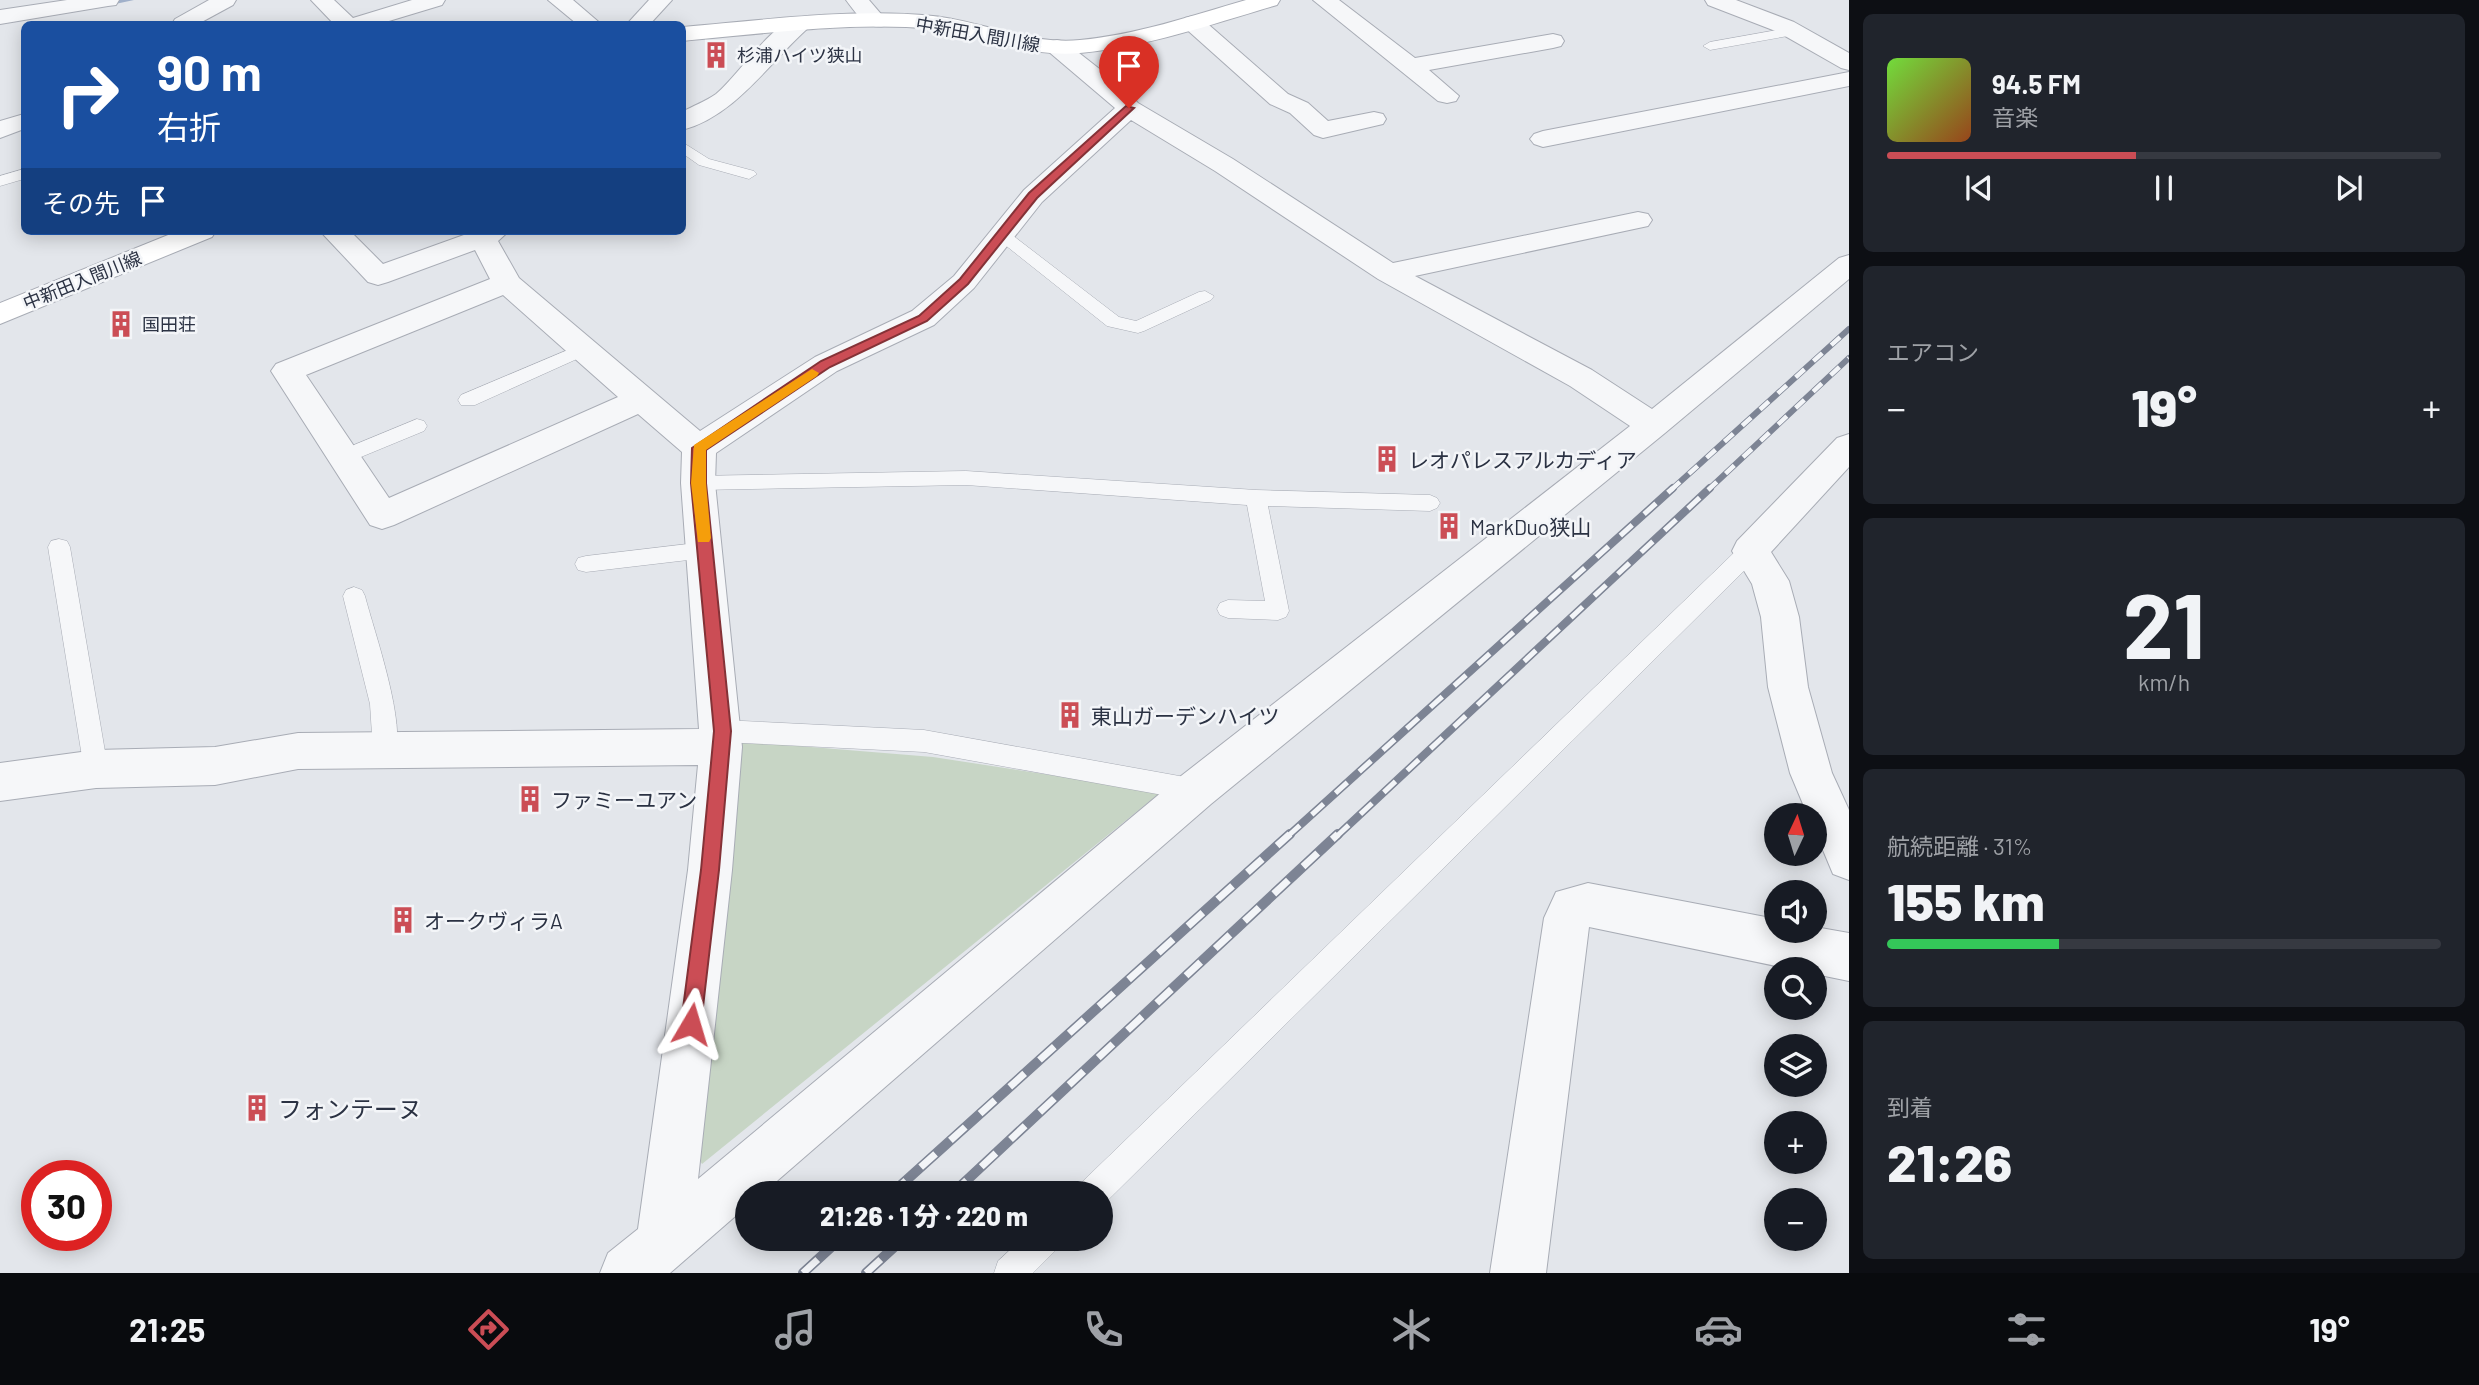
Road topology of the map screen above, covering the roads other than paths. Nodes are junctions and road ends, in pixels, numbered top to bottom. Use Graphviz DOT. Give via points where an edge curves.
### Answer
graph roads {
  1 [pos="108,0"];
  2 [pos="225,0"];
  3 [pos="322,0"];
  4 [pos="434,0"];
  5 [pos="559,0"];
  6 [pos="661,0"];
  7 [pos="857,0"];
  8 [pos="1269,0"];
  9 [pos="1324,0"];
  10 [pos="1716,0"];
  11 [pos="0,18"];
  12 [pos="188,21"];
  13 [pos="343,21"];
  14 [pos="368,21"];
  15 [pos="586,21"];
  16 [pos="641,21"];
  17 [pos="876,21"];
  18 [pos="1193,23"];
  19 [pos="799,24"];
  20 [pos="1794,32"];
  21 [pos="686,34"];
  22 [pos="1553,41"];
  23 [pos="1710,46"];
  24 [pos="1057,47"];
  25 [pos="1849,63"];
  26 [pos="1410,66"];
  27 [pos="1849,79"];
  28 [pos="1447,96"];
  29 [pos="1129,108"];
  30 [pos="1374,119"];
  31 [pos="686,121"];
  32 [pos="21,122"];
  33 [pos="0,130"];
  34 [pos="1543,139"];
  35 [pos="686,148"];
  36 [pos="749,174"];
  37 [pos="21,175"];
  38 [pos="0,181"];
  39 [pos="1638,220"];
  40 [pos="1001,234"];
  41 [pos="192,235"];
  42 [pos="338,235"];
  43 [pos="489,235"];
  44 [pos="1849,264"];
  45 [pos="1388,273"];
  46 [pos="507,284"];
  47 [pos="1205,296"];
  48 [pos="0,314"];
  49 [pos="582,351"];
  50 [pos="468,400"];
  51 [pos="640,400"];
  52 [pos="1653,425"];
  53 [pos="417,426"];
  54 [pos="1849,446"];
  55 [pos="344,457"];
  56 [pos="699,465"];
  57 [pos="1256,498"];
  58 [pos="1430,503"];
  59 [pos="59,547"];
  60 [pos="705,550"];
  61 [pos="1751,551"];
  62 [pos="586,564"];
  63 [pos="354,596"];
  64 [pos="1228,609"];
  65 [pos="722,739"];
  66 [pos="385,750"];
  67 [pos="96,769"];
  68 [pos="0,782"];
  69 [pos="1196,790"];
  70 [pos="1849,859"];
  71 [pos="1849,957"];
  72 [pos="1105,1181"];
  73 [pos="663,1244"];
  74 [pos="1033,1251"];
  75 [pos="628,1273"];
  76 [pos="1010,1273"];
  77 [pos="1518,1273"];
  1 -- 11 [label="street"];
  2 -- 12 [label="street"];
  3 -- 13 [label="street"];
  4 -- 14 [label="street"];
  5 -- 15 [label="street"];
  6 -- 16 [label="street"];
  7 -- 17 [label="street"];
  8 -- 18 [label="main road, 中新田入間川線"];
  9 -- 26 [label="street"];
  10 -- 20 [label="street"];
  17 -- 19 [label="main road, 中新田入間川線"];
  17 -- 24 [label="main road, 中新田入間川線" via="936,23"];
  18 -- 24 [label="main road, 中新田入間川線" via="1097,45"];
  18 -- 30 [label="street" via="1279,99 1298,108 1323,130"];
  19 -- 21 [label="main road, 中新田入間川線"];
  19 -- 31 [label="street" via="724,99"];
  20 -- 23 [label="lane"];
  20 -- 25 [label="street"];
  22 -- 26 [label="street"];
  24 -- 29 [label="street"];
  26 -- 28 [label="street"];
  27 -- 34 [label="street"];
  29 -- 40 [label="street" via="1033,196"];
  29 -- 45 [label="street"];
  32 -- 33 [label="street"];
  35 -- 36 [label="lane" via="704,162"];
  37 -- 38 [label="lane"];
  39 -- 45 [label="street"];
  40 -- 47 [label="lane" via="1113,322 1138,327"];
  40 -- 56 [label="street" via="964,282 923,318 825,364"];
  41 -- 48 [label="main road, 中新田入間川線"];
  42 -- 43 [label="street" via="378,275"];
  43 -- 46 [label="street"];
  44 -- 52 [label="street"];
  45 -- 52 [label="street" via="1581,378"];
  46 -- 49 [label="street"];
  46 -- 55 [label="street" via="287,371"];
  49 -- 50 [label="lane"];
  49 -- 51 [label="street"];
  51 -- 55 [label="street" via="382,516"];
  51 -- 56 [label="street"];
  52 -- 69 [label="street"];
  53 -- 55 [label="lane"];
  54 -- 61 [label="street"];
  56 -- 57 [label="lane"];
  56 -- 60 [label="street"];
  57 -- 58 [label="lane"];
  57 -- 64 [label="lane" via="1278,611"];
  59 -- 67 [label="lane"];
  60 -- 62 [label="lane"];
  60 -- 65 [label="street"];
  61 -- 70 [label="street" via="1770,581 1780,617 1788,687 1811,773"];
  61 -- 72 [label="lane"];
  63 -- 66 [label="lane" via="383,704"];
  65 -- 66 [label="street"];
  65 -- 69 [label="lane" via="924,741"];
  65 -- 73 [label="street"];
  66 -- 67 [label="street" via="298,751 215,766"];
  67 -- 68 [label="street"];
  69 -- 73 [label="street"];
  71 -- 77 [label="street" via="1588,905 1572,908"];
  73 -- 75 [label="street"];
  74 -- 76 [label="lane"];
}
